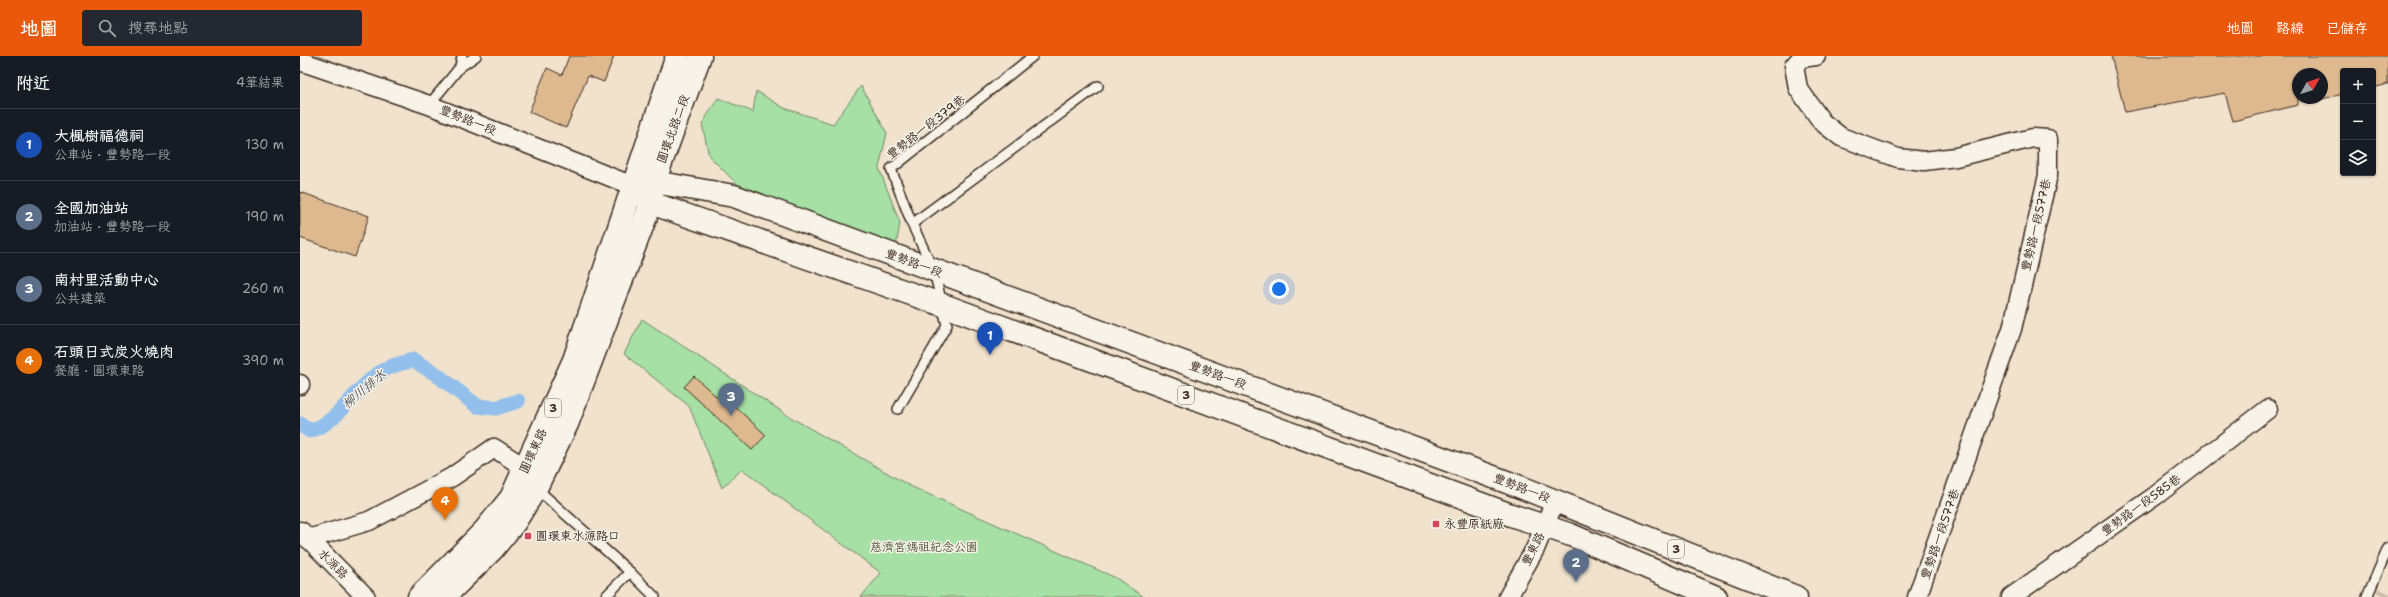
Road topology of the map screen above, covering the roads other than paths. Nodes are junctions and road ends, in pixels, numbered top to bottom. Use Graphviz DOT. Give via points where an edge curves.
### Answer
graph roads {
  1 [pos="462,56"];
  2 [pos="476,56"];
  3 [pos="677,56"];
  4 [pos="700,56"];
  5 [pos="1033,56"];
  6 [pos="1816,56"];
  7 [pos="302,60"];
  8 [pos="460,67"];
  9 [pos="1098,86"];
  10 [pos="429,105"];
  11 [pos="646,191"];
  12 [pos="912,224"];
  13 [pos="934,271"];
  14 [pos="943,305"];
  15 [pos="898,409"];
  16 [pos="2268,409"];
  17 [pos="530,481"];
  18 [pos="1555,500"];
  19 [pos="1545,526"];
  20 [pos="303,539"];
  21 [pos="2388,548"];
  22 [pos="630,572"];
  23 [pos="366,597"];
  24 [pos="419,597"];
  25 [pos="444,597"];
  26 [pos="605,597"];
  27 [pos="655,597"];
  28 [pos="1508,597"];
  29 [pos="1716,597"];
  30 [pos="1796,597"];
  31 [pos="1918,597"];
  32 [pos="2011,597"];
  33 [pos="2367,597"];
  1 -- 8 [label="lane"];
  2 -- 8 [label="lane"];
  3 -- 11 [label="main road, 圓環北路二段"];
  4 -- 11 [label="main road, 圓環北路二段"];
  5 -- 12 [label="lane, 豐勢路一段379巷" via="891,169"];
  6 -- 31 [label="street, 豐勢路一段577巷" via="1802,58 1794,66 1798,88 1822,122 1841,137 1898,158 1924,161 1956,157 2033,138 2048,139 2048,175 2012,329"];
  7 -- 10 [label="street, 豐勢路一段"];
  8 -- 10 [label="lane"];
  9 -- 12 [label="lane"];
  10 -- 11 [label="street, 豐勢路一段"];
  11 -- 13 [label="main road, 豐勢路一段 / 3" via="734,196"];
  11 -- 14 [label="main road, 豐勢路一段 / 3"];
  11 -- 17 [label="main road, 圓環東路 / 3" via="574,360"];
  12 -- 13 [label="lane, 豐勢路一段379巷"];
  13 -- 14 [label="lane, 豐勢路一段379巷"];
  13 -- 18 [label="main road, 豐勢路一段 / 3"];
  14 -- 15 [label="lane, 豐勢路一段379巷" via="947,326"];
  14 -- 19 [label="main road, 豐勢路一段 / 3"];
  16 -- 32 [label="street, 豐勢路一段585巷" via="2155,496"];
  17 -- 20 [label="street" via="516,462 494,448 452,478 369,521"];
  17 -- 22 [label="lane"];
  17 -- 24 [label="main road, 圓環東路 / 3" via="511,498 486,530"];
  17 -- 25 [label="main road, 圓環東路 / 3" via="515,522 492,550"];
  18 -- 19 [label="street, 豐東路"];
  18 -- 30 [label="main road, 豐勢路一段 / 3"];
  19 -- 28 [label="street, 豐東路"];
  19 -- 29 [label="main road, 豐勢路一段 / 3"];
  20 -- 23 [label="street, 水源路"];
  21 -- 33 [label="lane"];
  22 -- 26 [label="lane"];
  22 -- 27 [label="lane"];
}
